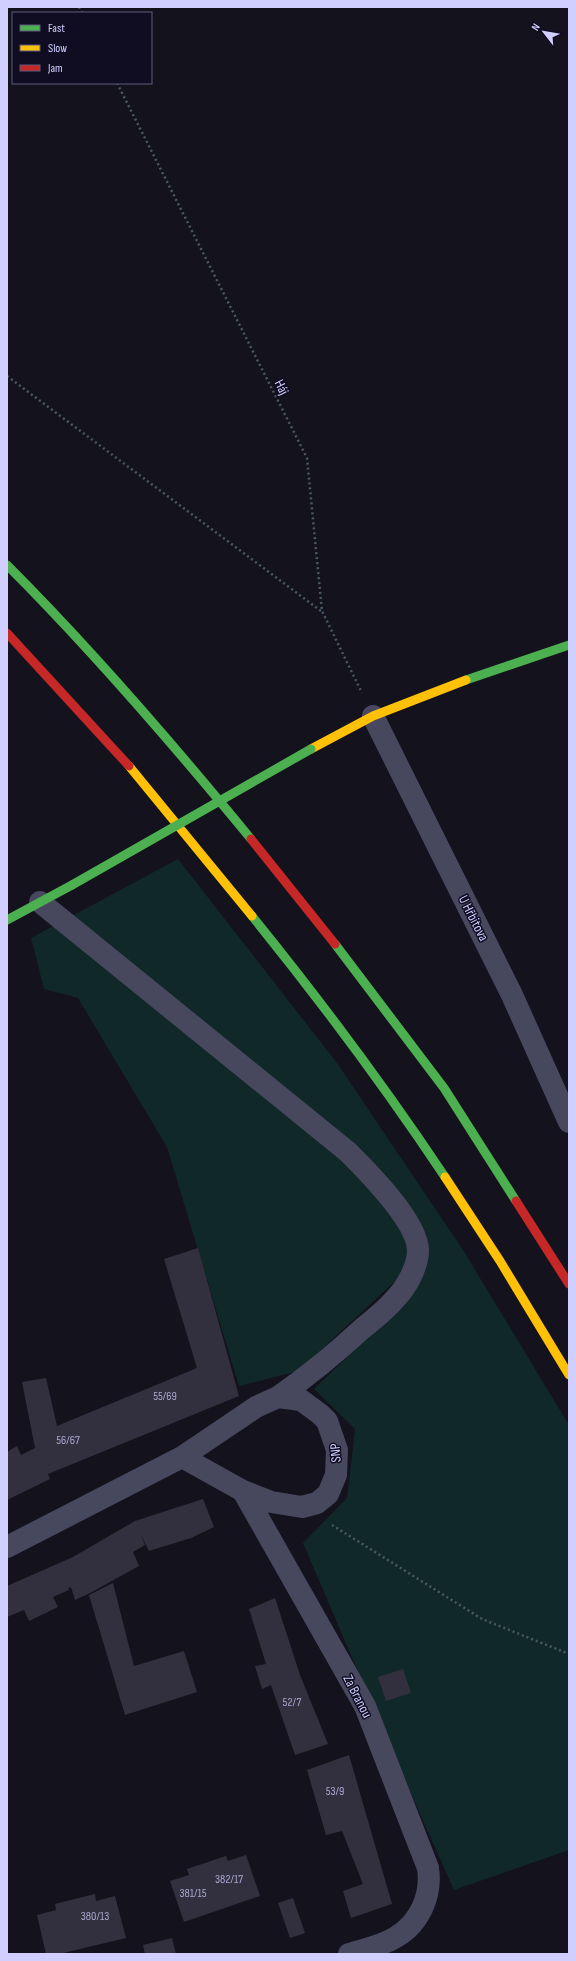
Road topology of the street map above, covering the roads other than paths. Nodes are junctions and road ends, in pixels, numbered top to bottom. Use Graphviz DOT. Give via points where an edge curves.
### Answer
graph roads {
  1 [pos="7,565"];
  2 [pos="7,633"];
  3 [pos="569,645"];
  4 [pos="373,716"];
  5 [pos="40,902"];
  6 [pos="7,920"];
  7 [pos="569,1122"];
  8 [pos="569,1284"];
  9 [pos="569,1375"];
  10 [pos="278,1398"];
  11 [pos="182,1458"];
  12 [pos="242,1491"];
  13 [pos="7,1547"];
  14 [pos="349,1954"];
  1 -- 8 [label="main road" via="60,618 177,749 317,920 444,1088"];
  2 -- 9 [label="main road" via="141,779 285,957 405,1117 500,1261"];
  3 -- 4 [label="main road" via="491,671"];
  4 -- 5 [label="main road, bridge"];
  4 -- 7 [label="street, U Hřbitova" via="512,995"];
  5 -- 6 [label="main road"];
  5 -- 10 [label="street" via="348,1152 376,1180 413,1234 418,1250 413,1272 396,1299 316,1371"];
  10 -- 11 [label="street, SNP" via="256,1407"];
  10 -- 12 [label="street, SNP" via="301,1400 320,1414 330,1426 337,1450 336,1475 328,1494 317,1503 302,1507 270,1502"];
  11 -- 12 [label="street, SNP"];
  11 -- 13 [label="street, SNP"];
  12 -- 14 [label="street, Za Branou" via="365,1706 428,1868 429,1889 419,1914 409,1927 378,1946"];
}
